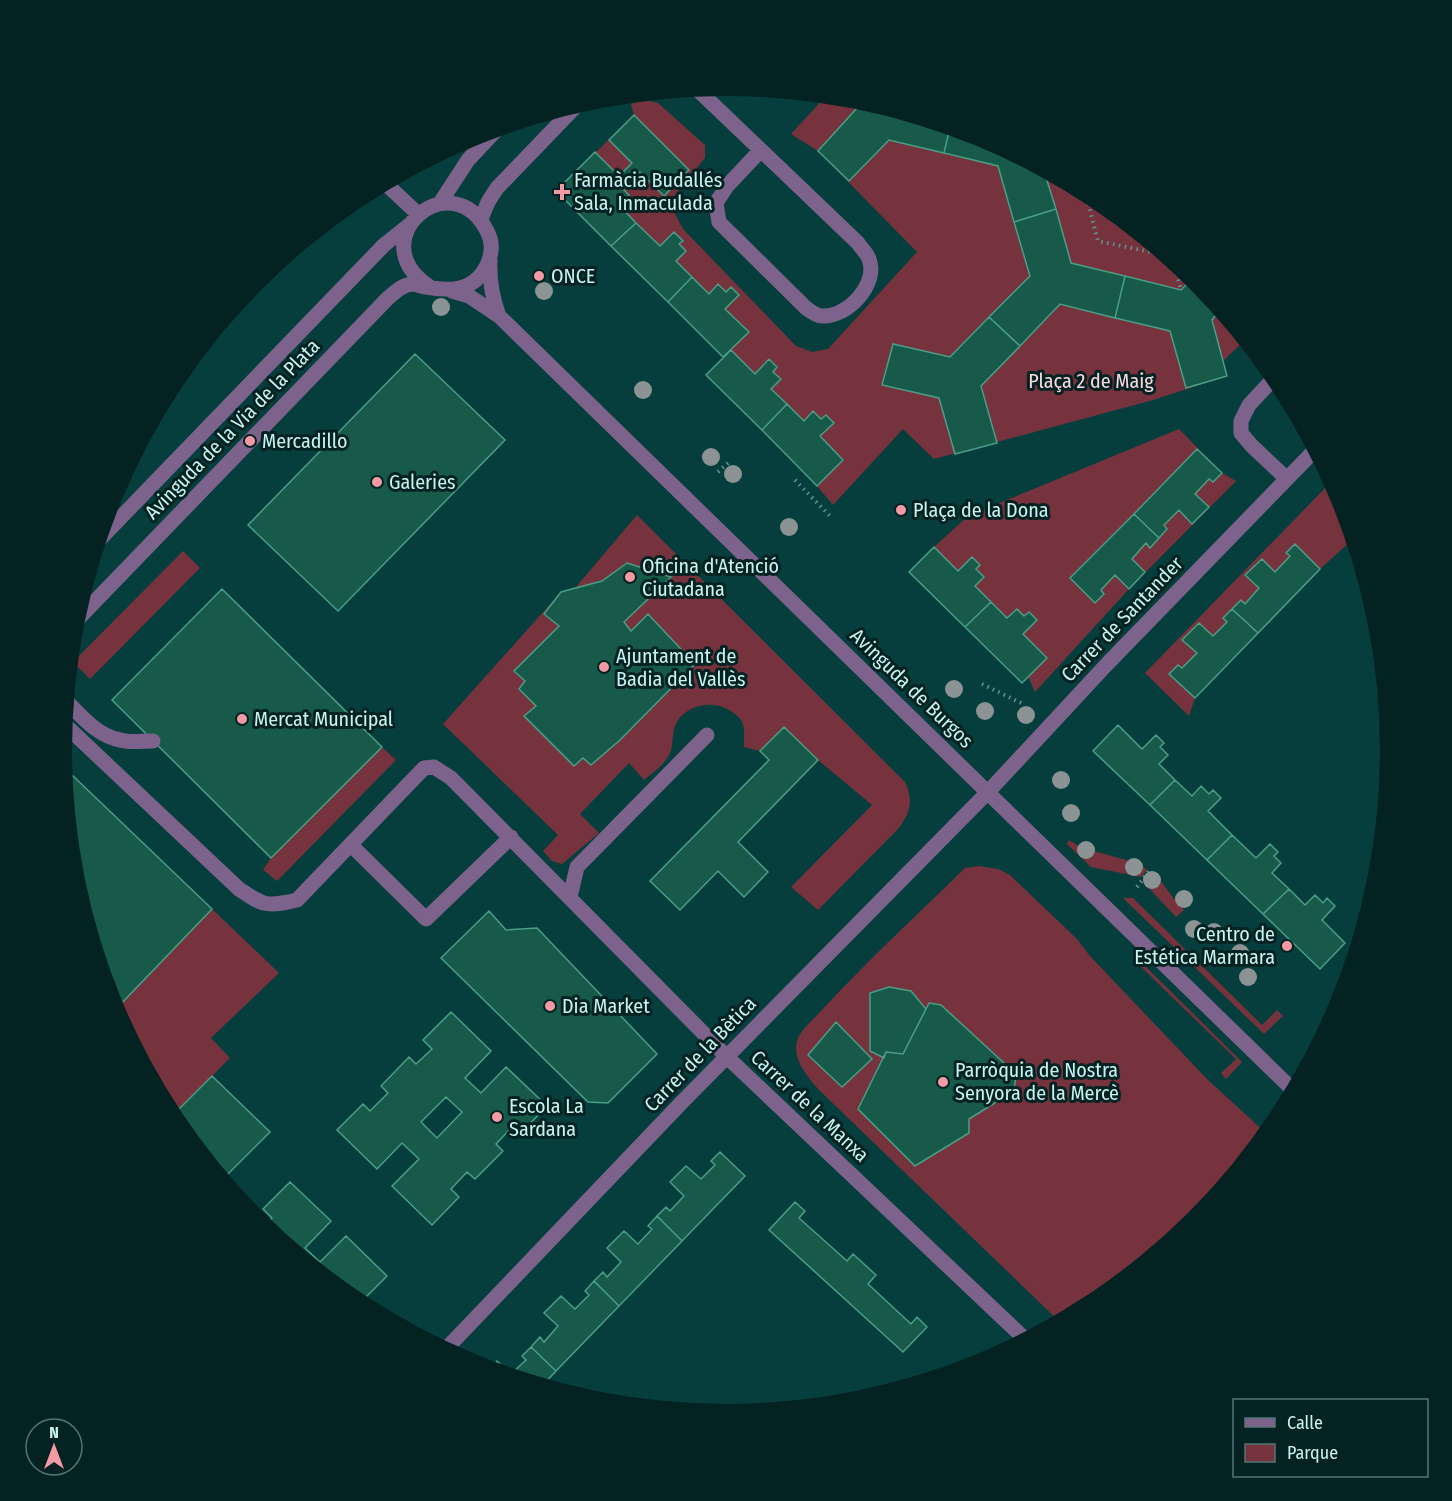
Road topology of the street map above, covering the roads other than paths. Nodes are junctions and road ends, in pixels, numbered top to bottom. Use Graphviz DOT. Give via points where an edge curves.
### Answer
graph roads {
  1 [pos="705,97"];
  2 [pos="566,117"];
  3 [pos="484,143"];
  4 [pos="760,151"];
  5 [pos="390,190"];
  6 [pos="440,203"];
  7 [pos="413,219"];
  8 [pos="482,219"];
  9 [pos="490,260"];
  10 [pos="430,287"];
  11 [pos="452,291"];
  12 [pos="499,316"];
  13 [pos="1268,384"];
  14 [pos="1310,455"];
  15 [pos="1287,479"];
  16 [pos="112,526"];
  17 [pos="88,608"];
  18 [pos="73,708"];
  19 [pos="72,732"];
  20 [pos="707,735"];
  21 [pos="153,741"];
  22 [pos="988,791"];
  23 [pos="511,837"];
  24 [pos="351,845"];
  25 [pos="570,897"];
  26 [pos="726,1056"];
  27 [pos="1288,1085"];
  28 [pos="1020,1334"];
  29 [pos="451,1344"];
  1 -- 4 [label="street"];
  2 -- 8 [label="street" via="498,188"];
  3 -- 6 [label="street"];
  4 -- 4 [label="street" via="858,243 869,259 870,274 864,293 842,313 820,317 806,308 719,222 716,203"];
  5 -- 7 [label="street"];
  6 -- 7 [label="street"];
  6 -- 8 [label="street" via="456,203"];
  7 -- 10 [label="street" via="404,236 403,251 408,267"];
  7 -- 16 [label="street, Avinguda de la Via de la Plata"];
  8 -- 9 [label="street" via="490,237"];
  9 -- 11 [label="street" via="479,277"];
  9 -- 12 [label="street, Avinguda de Burgos" via="489,281"];
  10 -- 11 [label="street"];
  10 -- 17 [label="street, Avinguda de la Via de la Plata" via="412,284 388,298"];
  11 -- 12 [label="street, Avinguda de Burgos" via="469,296"];
  12 -- 22 [label="street, Avinguda de Burgos"];
  13 -- 15 [label="street" via="1249,405 1242,433"];
  14 -- 15 [label="street, Carrer de Santander"];
  15 -- 22 [label="street, Carrer de Santander"];
  18 -- 21 [label="street" via="107,736 121,741"];
  19 -- 24 [label="street, Carrer de la Manxa" via="239,889 260,903 277,905 297,900"];
  20 -- 25 [label="street" via="577,867"];
  22 -- 26 [label="street, Carrer de la Bètica"];
  22 -- 27 [label="street, Avinguda de Burgos"];
  23 -- 24 [label="street, Carrer de la Manxa" via="434,767 424,768"];
  23 -- 24 [label="street" via="426,919"];
  23 -- 25 [label="street, Carrer de la Manxa"];
  25 -- 26 [label="street, Carrer de la Manxa"];
  26 -- 28 [label="street, Carrer de la Manxa"];
  26 -- 29 [label="street, Carrer de la Bètica"];
}
